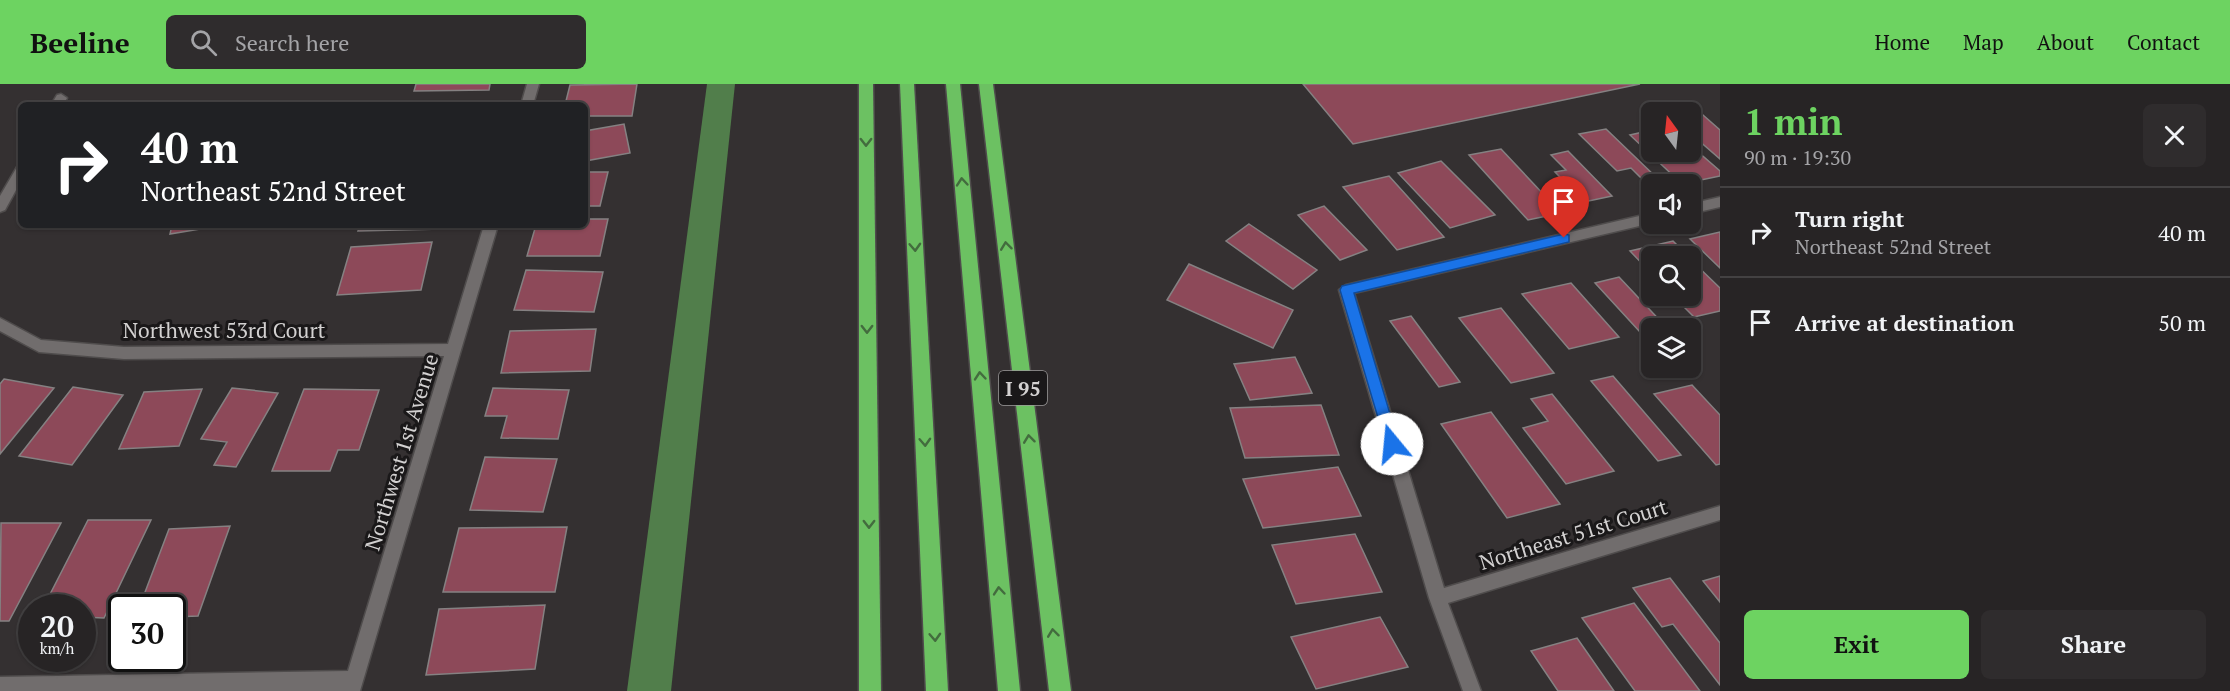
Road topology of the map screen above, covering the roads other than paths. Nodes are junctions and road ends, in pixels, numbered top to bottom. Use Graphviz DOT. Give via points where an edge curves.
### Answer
graph roads {
  1 [pos="533,84"];
  2 [pos="866,84"];
  3 [pos="907,84"];
  4 [pos="953,84"];
  5 [pos="986,84"];
  6 [pos="528,102"];
  7 [pos="18,175"];
  8 [pos="1720,202"];
  9 [pos="1701,206"];
  10 [pos="0,207"];
  11 [pos="1641,221"];
  12 [pos="490,228"];
  13 [pos="0,324"];
  14 [pos="454,350"];
  15 [pos="1720,513"];
  16 [pos="1438,597"];
  17 [pos="353,686"];
  18 [pos="0,687"];
  19 [pos="870,691"];
  20 [pos="938,691"];
  21 [pos="1009,691"];
  22 [pos="1060,691"];
  23 [pos="1472,691"];
  1 -- 6 [label="street"];
  2 -- 19 [label="highway, one-way"];
  3 -- 20 [label="highway, one-way"];
  21 -- 4 [label="highway, one-way"];
  22 -- 5 [label="highway, I 95, one-way"];
  7 -- 10 [label="street"];
  8 -- 9 [label="street"];
  11 -- 16 [label="street" via="1346,290"];
  12 -- 14 [label="street, Northwest 1st Avenue"];
  13 -- 14 [label="street, Northwest 53rd Court" via="39,346 124,353"];
  14 -- 17 [label="street, Northwest 1st Avenue"];
  15 -- 16 [label="street, Northeast 51st Court"];
  16 -- 23 [label="street"];
  17 -- 18 [label="street"];
}
